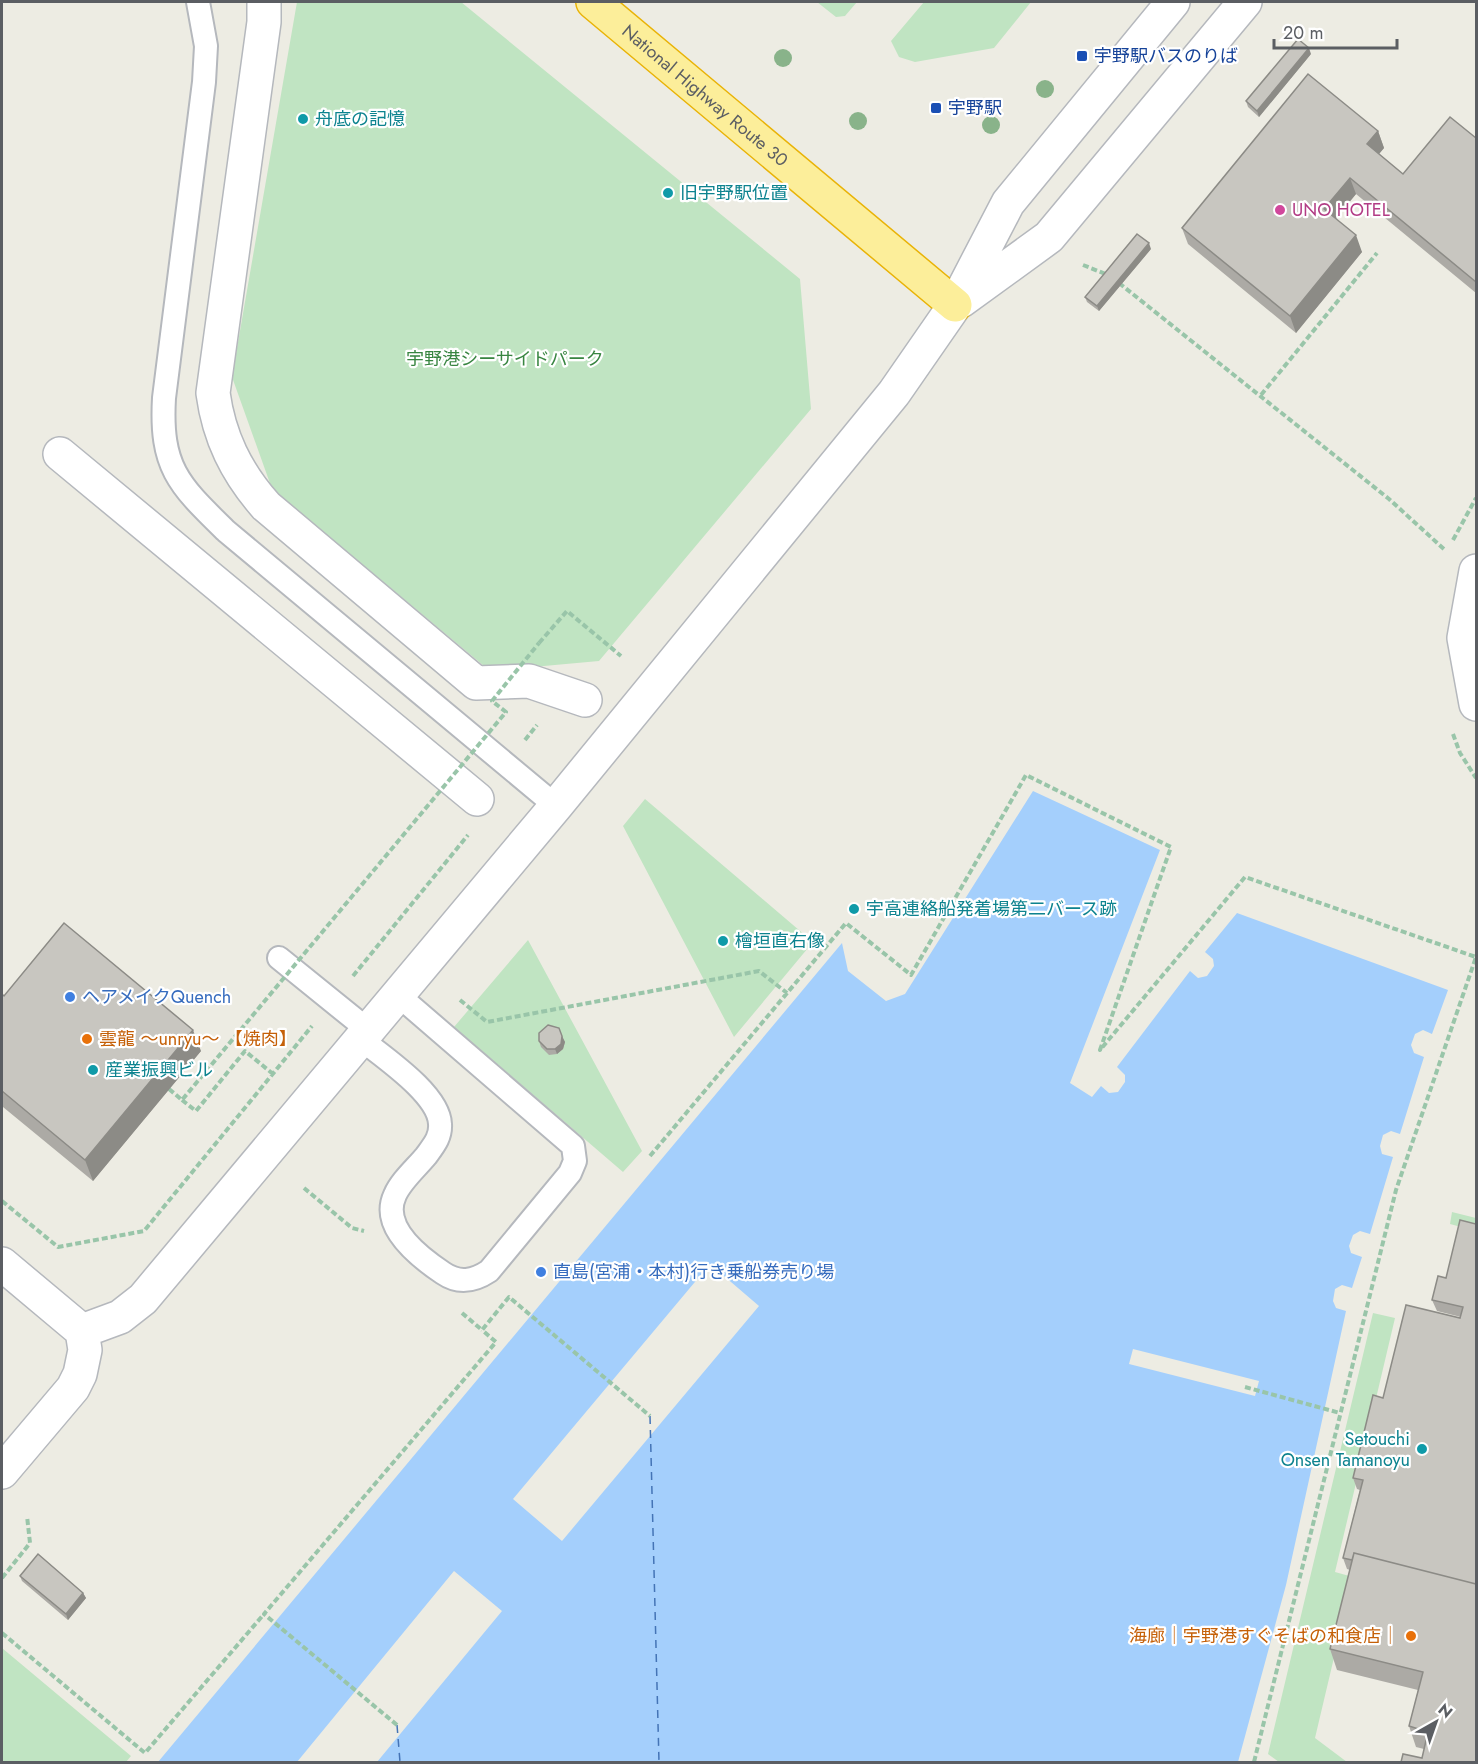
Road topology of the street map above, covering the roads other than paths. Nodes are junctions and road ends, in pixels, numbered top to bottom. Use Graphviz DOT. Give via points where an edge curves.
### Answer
graph roads {
  1 [pos="198,2"];
  2 [pos="264,2"];
  3 [pos="593,2"];
  4 [pos="1173,2"];
  5 [pos="1245,2"];
  6 [pos="955,305"];
  7 [pos="60,454"];
  8 [pos="1476,573"];
  9 [pos="585,700"];
  10 [pos="1476,704"];
  11 [pos="477,799"];
  12 [pos="556,806"];
  13 [pos="279,958"];
  14 [pos="398,995"];
  15 [pos="364,1035"];
  16 [pos="2,1264"];
  17 [pos="82,1331"];
  18 [pos="2,1472"];
  1 -- 12 [label="lane" via="206,46 204,81 164,398 163,424 170,461 184,490 226,531"];
  2 -- 9 [label="street" via="213,393 227,448 245,482 266,506 477,683 529,681"];
  3 -- 6 [label="highway, National Highway Route 30"];
  4 -- 6 [label="street" via="1008,203"];
  5 -- 6 [label="street" via="1049,237"];
  6 -- 12 [label="street" via="894,393"];
  7 -- 11 [label="street"];
  8 -- 10 [label="street" via="1464,638"];
  12 -- 14 [label="street"];
  13 -- 15 [label="lane" via="332,1001"];
  14 -- 15 [label="street"];
  14 -- 15 [label="lane" via="573,1146 575,1161 570,1173 489,1271 475,1280 444,1274 398,1235 390,1214 395,1195 438,1140 440,1122 424,1092"];
  15 -- 17 [label="street" via="143,1299 120,1317"];
  16 -- 17 [label="street"];
  17 -- 18 [label="street" via="85,1350 81,1374"];
}
